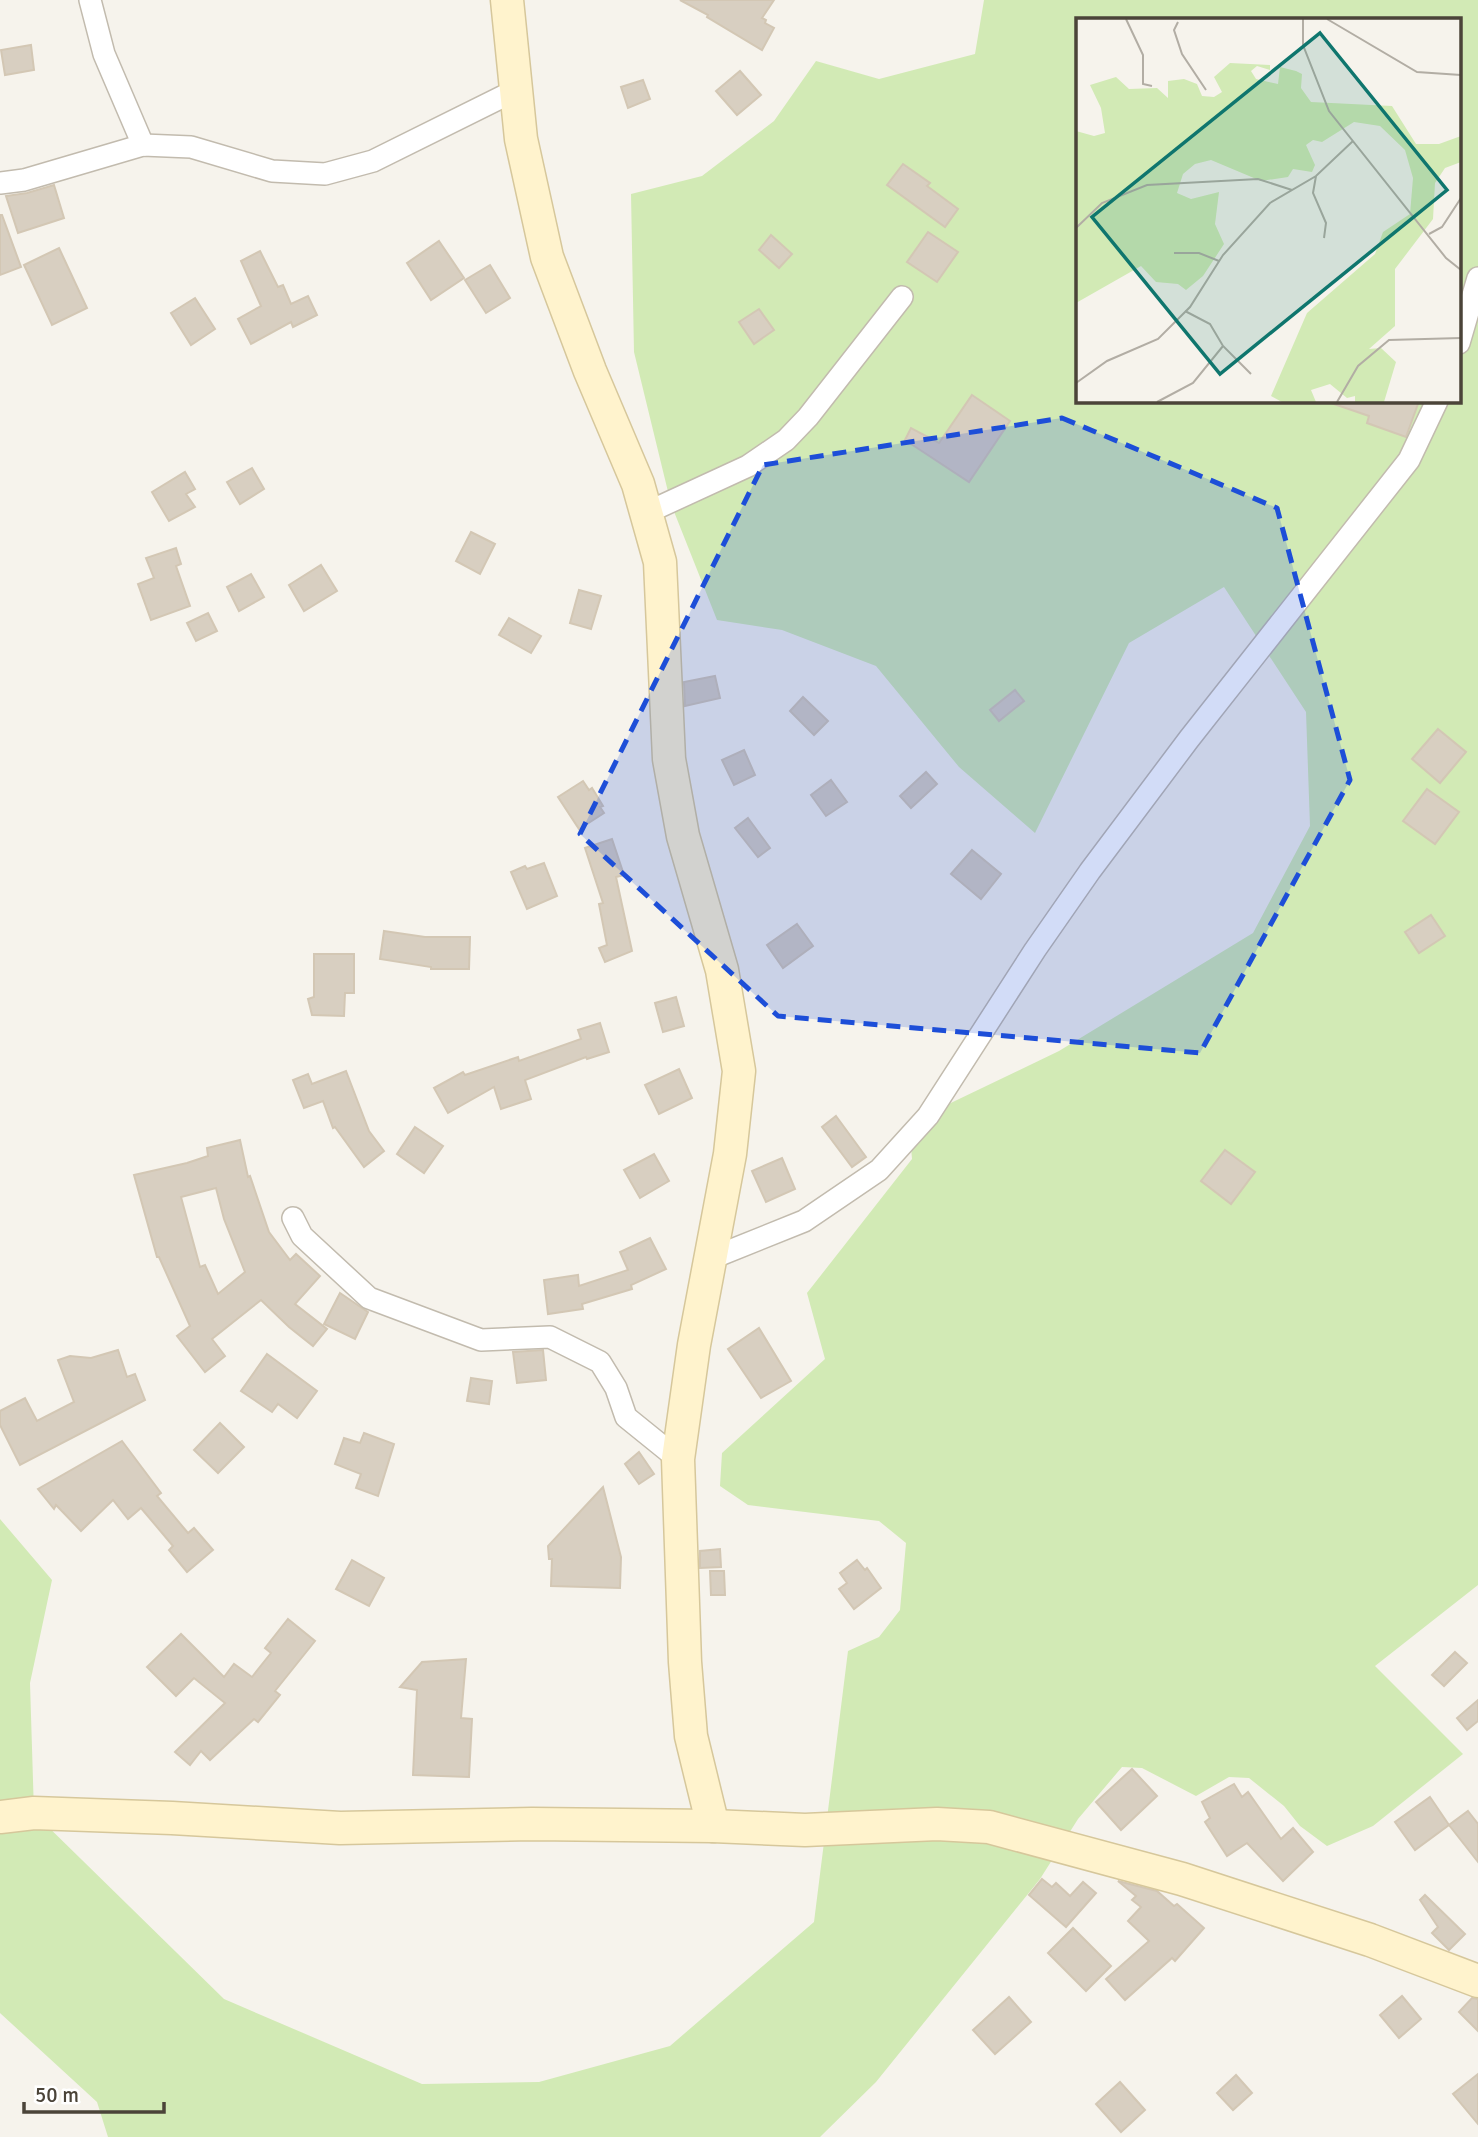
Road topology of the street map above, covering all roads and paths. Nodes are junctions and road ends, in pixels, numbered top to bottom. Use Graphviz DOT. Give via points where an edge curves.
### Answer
graph roads {
  1 [pos="90,0"];
  2 [pos="507,0"];
  3 [pos="516,90"];
  4 [pos="143,145"];
  5 [pos="0,183"];
  6 [pos="1478,278"];
  7 [pos="902,297"];
  8 [pos="1460,340"];
  9 [pos="1437,402"];
  10 [pos="646,513"];
  11 [pos="293,1218"];
  12 [pos="712,1258"];
  13 [pos="678,1459"];
  14 [pos="0,1817"];
  15 [pos="713,1826"];
  16 [pos="1478,1981"];
  1 -- 4 [label="street" via="104,54"];
  2 -- 3 [label="street"];
  3 -- 4 [label="street" via="373,161 325,174 272,171 191,147"];
  3 -- 10 [label="street" via="521,139 547,257"];
  4 -- 5 [label="street"];
  6 -- 8 [label="street"];
  7 -- 10 [label="street" via="786,440 748,466"];
  9 -- 12 [label="street" via="1409,460 1090,871 928,1116 879,1170 804,1221"];
  10 -- 12 [label="street" via="660,562 669,759 684,836 722,970 739,1071"];
  11 -- 13 [label="street" via="302,1236 369,1298 481,1340 550,1337 600,1362 626,1417"];
  12 -- 13 [label="street"];
  13 -- 15 [label="street" via="691,1736"];
  14 -- 15 [label="street" via="34,1813 340,1828"];
  15 -- 16 [label="street" via="805,1830 937,1824 989,1827 1182,1879 1370,1940"];
}
